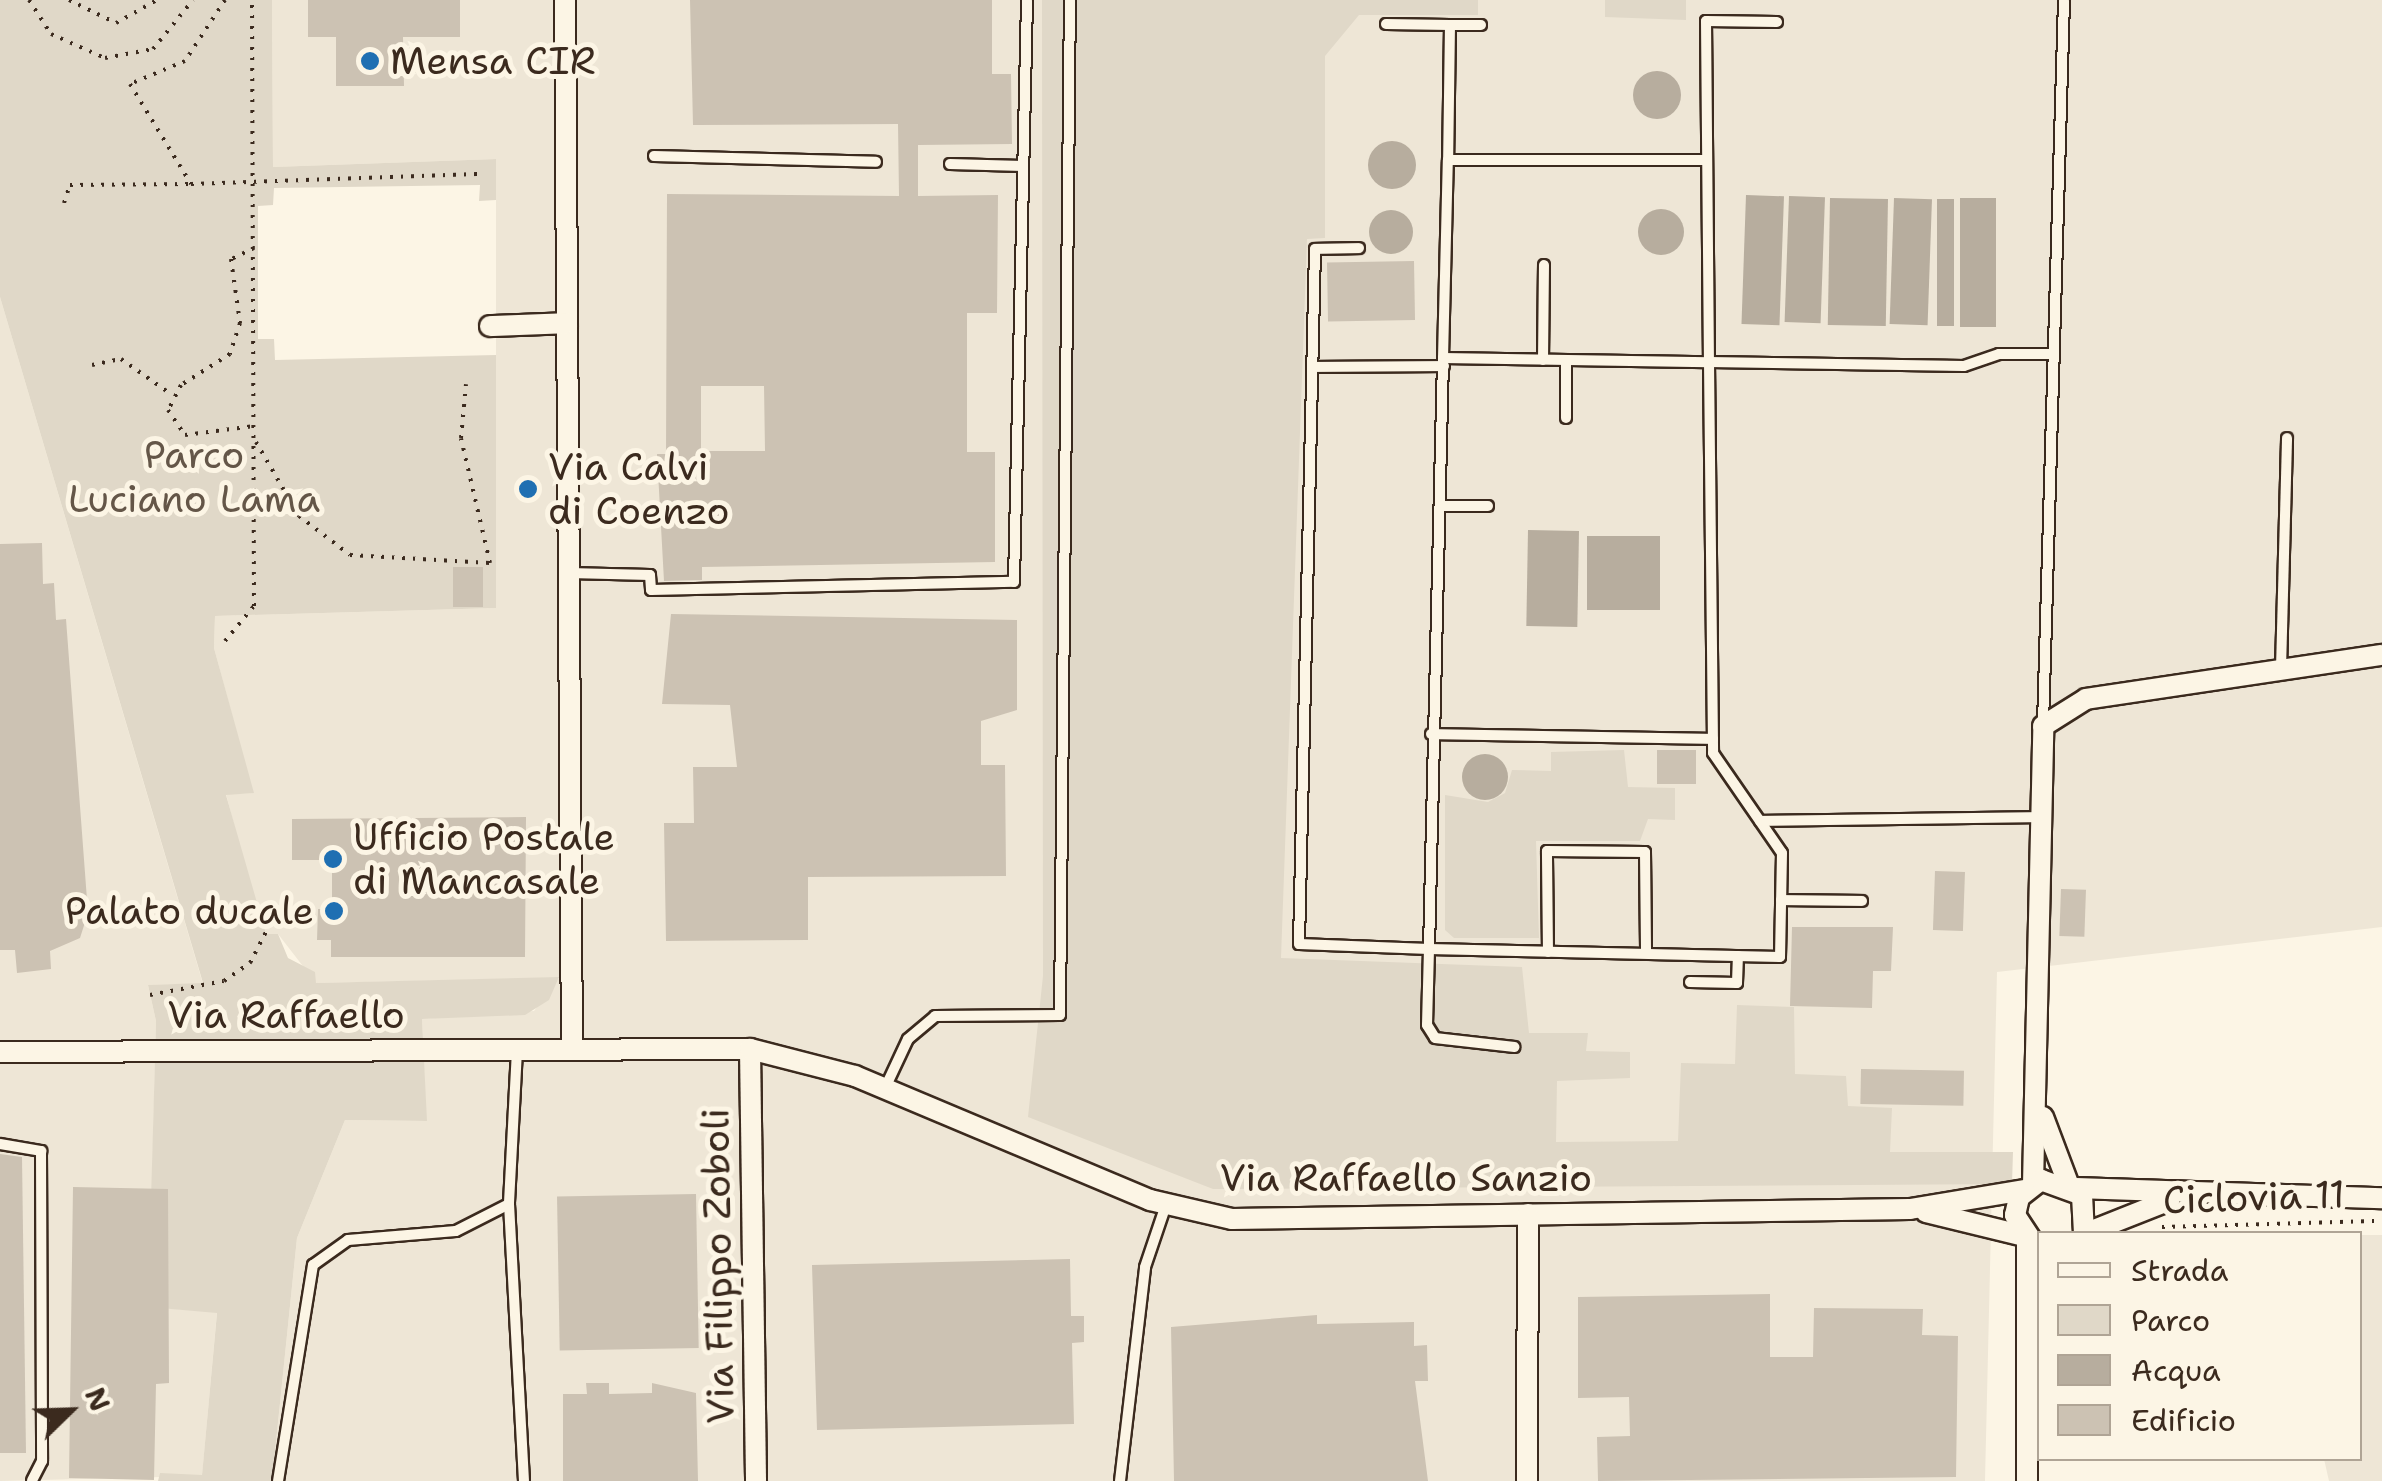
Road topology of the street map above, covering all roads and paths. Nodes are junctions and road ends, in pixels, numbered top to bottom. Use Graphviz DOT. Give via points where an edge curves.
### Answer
graph roads {
  1 [pos="30,0"];
  2 [pos="69,0"];
  3 [pos="157,0"];
  4 [pos="194,0"];
  5 [pos="225,0"];
  6 [pos="252,0"];
  7 [pos="565,0"];
  8 [pos="1027,0"];
  9 [pos="1070,0"];
  10 [pos="2064,0"];
  11 [pos="1777,22"];
  12 [pos="1386,24"];
  13 [pos="1450,25"];
  14 [pos="1481,25"];
  15 [pos="654,156"];
  16 [pos="1448,160"];
  17 [pos="1707,160"];
  18 [pos="876,162"];
  19 [pos="950,164"];
  20 [pos="1023,166"];
  21 [pos="484,174"];
  22 [pos="255,179"];
  23 [pos="190,184"];
  24 [pos="64,203"];
  25 [pos="254,248"];
  26 [pos="1359,248"];
  27 [pos="1544,264"];
  28 [pos="567,323"];
  29 [pos="490,326"];
  30 [pos="2054,354"];
  31 [pos="1543,360"];
  32 [pos="1566,360"];
  33 [pos="1444,362"];
  34 [pos="1709,362"];
  35 [pos="92,365"];
  36 [pos="1313,367"];
  37 [pos="466,384"];
  38 [pos="172,395"];
  39 [pos="1566,418"];
  40 [pos="254,426"];
  41 [pos="254,438"];
  42 [pos="2287,438"];
  43 [pos="1441,506"];
  44 [pos="1488,506"];
  45 [pos="568,573"];
  46 [pos="225,641"];
  47 [pos="2382,655"];
  48 [pos="2281,670"];
  49 [pos="2043,726"];
  50 [pos="1431,734"];
  51 [pos="1713,739"];
  52 [pos="2042,817"];
  53 [pos="1760,822"];
  54 [pos="1781,900"];
  55 [pos="1862,902"];
  56 [pos="269,926"];
  57 [pos="1430,949"];
  58 [pos="1548,952"];
  59 [pos="1646,953"];
  60 [pos="1738,956"];
  61 [pos="1690,982"];
  62 [pos="150,994"];
  63 [pos="1514,1047"];
  64 [pos="572,1048"];
  65 [pos="517,1049"];
  66 [pos="750,1050"];
  67 [pos="0,1052"];
  68 [pos="886,1088"];
  69 [pos="2040,1111"];
  70 [pos="0,1144"];
  71 [pos="2072,1185"];
  72 [pos="2029,1187"];
  73 [pos="2181,1198"];
  74 [pos="2382,1198"];
  75 [pos="509,1204"];
  76 [pos="1166,1205"];
  77 [pos="1910,1208"];
  78 [pos="1528,1214"];
  79 [pos="2382,1221"];
  80 [pos="2154,1227"];
  81 [pos="2085,1231"];
  82 [pos="2092,1231"];
  83 [pos="2029,1243"];
  84 [pos="2037,1319"];
  85 [pos="2032,1338"];
  86 [pos="32,1481"];
  87 [pos="278,1481"];
  88 [pos="524,1481"];
  89 [pos="756,1481"];
  90 [pos="1120,1481"];
  91 [pos="1527,1481"];
  92 [pos="2027,1481"];
  1 -- 4 [label="path" via="52,34 105,58 153,49"];
  2 -- 3 [label="path" via="116,23"];
  5 -- 23 [label="path" via="186,61 130,84"];
  6 -- 22 [label="path"];
  7 -- 28 [label="street"];
  8 -- 20 [label="lane"];
  9 -- 68 [label="lane" via="1060,1014 935,1016 908,1039"];
  10 -- 30 [label="lane"];
  11 -- 17 [label="lane" via="1706,21"];
  12 -- 13 [label="lane"];
  13 -- 14 [label="lane"];
  13 -- 16 [label="lane"];
  15 -- 18 [label="lane"];
  16 -- 17 [label="lane"];
  16 -- 33 [label="lane"];
  17 -- 34 [label="lane"];
  19 -- 20 [label="lane"];
  20 -- 45 [label="lane" via="1014,582 650,590 650,575"];
  21 -- 22 [label="path"];
  22 -- 23 [label="path"];
  22 -- 25 [label="path"];
  23 -- 24 [label="path" via="70,186"];
  25 -- 38 [label="path" via="231,259 240,323 230,354"];
  25 -- 40 [label="path"];
  26 -- 36 [label="lane" via="1315,249"];
  27 -- 31 [label="lane"];
  28 -- 29 [label="street"];
  28 -- 45 [label="street"];
  30 -- 34 [label="lane" via="1999,354 1964,366"];
  30 -- 49 [label="lane"];
  31 -- 32 [label="lane"];
  31 -- 33 [label="lane"];
  32 -- 34 [label="lane"];
  32 -- 39 [label="lane"];
  33 -- 36 [label="lane"];
  33 -- 43 [label="lane"];
  34 -- 51 [label="lane"];
  35 -- 38 [label="path" via="121,359"];
  36 -- 57 [label="lane" via="1299,944"];
  37 -- 41 [label="path" via="461,438 490,562 350,555 298,516"];
  38 -- 40 [label="path" via="168,410 184,435"];
  40 -- 41 [label="path"];
  41 -- 46 [label="path" via="254,606"];
  42 -- 48 [label="lane"];
  43 -- 44 [label="lane"];
  43 -- 50 [label="lane"];
  45 -- 64 [label="street"];
  47 -- 48 [label="street"];
  48 -- 49 [label="street" via="2086,699"];
  49 -- 52 [label="street"];
  50 -- 51 [label="lane"];
  50 -- 57 [label="lane"];
  51 -- 53 [label="lane"];
  52 -- 53 [label="lane"];
  52 -- 69 [label="street"];
  53 -- 54 [label="lane" via="1782,852"];
  54 -- 55 [label="lane"];
  54 -- 60 [label="lane" via="1780,957"];
  56 -- 62 [label="path" via="250,963 224,982"];
  57 -- 58 [label="lane"];
  57 -- 63 [label="lane" via="1427,1025 1434,1038"];
  58 -- 59 [label="lane"];
  58 -- 59 [label="lane" via="1547,851 1645,852"];
  59 -- 60 [label="lane"];
  60 -- 61 [label="lane" via="1737,983"];
  64 -- 65 [label="street, Via Raffaello"];
  64 -- 66 [label="street, Via Raffaello Sanzio"];
  65 -- 67 [label="street, Via Raffaello"];
  65 -- 75 [label="lane"];
  66 -- 68 [label="street, Via Raffaello Sanzio"];
  66 -- 89 [label="street, Via Filippo Zoboli"];
  68 -- 76 [label="street, Via Raffaello Sanzio"];
  69 -- 71 [label="street"];
  69 -- 72 [label="street"];
  70 -- 86 [label="lane" via="40,1151 42,1461"];
  71 -- 72 [label="street, Via Raffaello Sanzio"];
  71 -- 73 [label="street, Via Raffaello Sanzio"];
  71 -- 81 [label="street, Via Raffaello Sanzio" via="2088,1212"];
  72 -- 77 [label="street, Via Raffaello Sanzio"];
  72 -- 83 [label="street" via="2015,1216"];
  73 -- 74 [label="street, Via Raffaello Sanzio"];
  73 -- 82 [label="street, Via Raffaello Sanzio"];
  75 -- 87 [label="lane" via="456,1231 348,1240 313,1265"];
  75 -- 88 [label="lane"];
  76 -- 78 [label="street, Via Raffaello Sanzio" via="1232,1219"];
  76 -- 90 [label="lane" via="1146,1267"];
  77 -- 78 [label="street, Via Raffaello Sanzio"];
  77 -- 83 [label="street, Via Raffaello Sanzio"];
  78 -- 91 [label="street"];
  79 -- 80 [label="path, Ciclovia 11"];
  83 -- 85 [label="street"];
  84 -- 85 [label="street"];
  85 -- 92 [label="street"];
}
